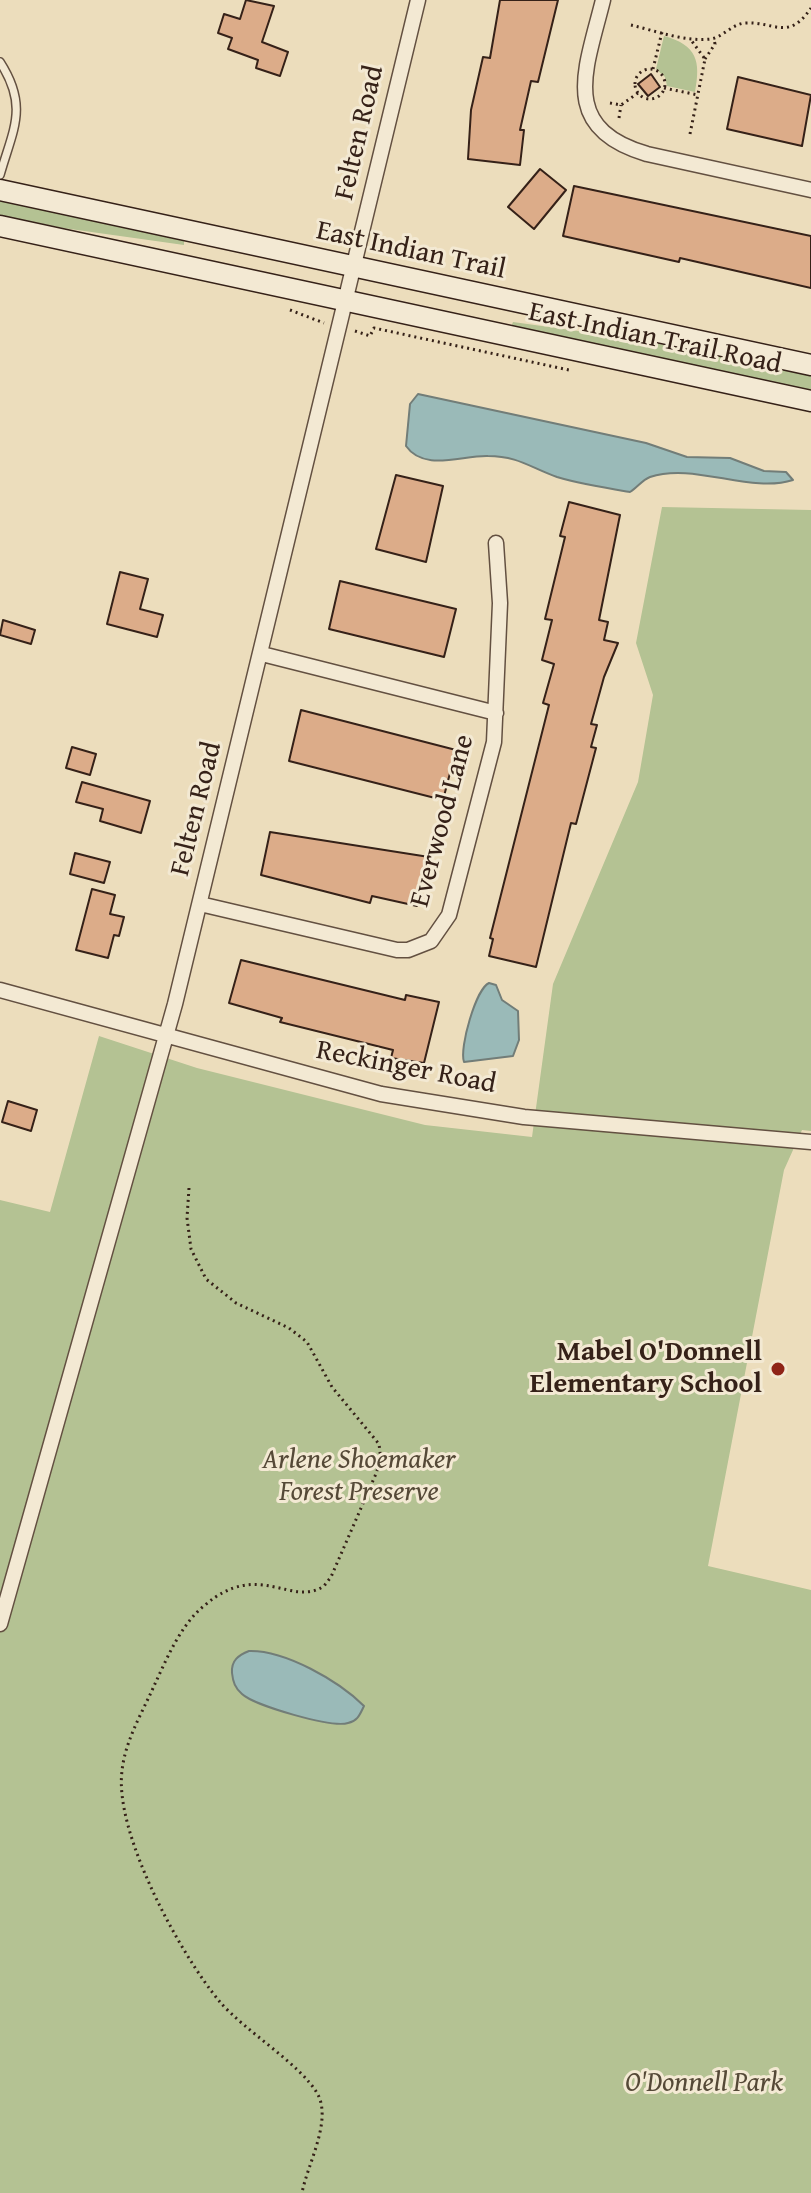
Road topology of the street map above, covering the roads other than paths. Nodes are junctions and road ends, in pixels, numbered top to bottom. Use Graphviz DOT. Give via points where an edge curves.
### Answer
graph roads {
  1 [pos="418,0"];
  2 [pos="603,0"];
  3 [pos="0,62"];
  4 [pos="0,175"];
  5 [pos="0,190"];
  6 [pos="811,190"];
  7 [pos="0,226"];
  8 [pos="355,268"];
  9 [pos="347,301"];
  10 [pos="811,365"];
  11 [pos="811,401"];
  12 [pos="496,543"];
  13 [pos="262,654"];
  14 [pos="496,713"];
  15 [pos="200,904"];
  16 [pos="0,990"];
  17 [pos="165,1038"];
  18 [pos="811,1142"];
  19 [pos="0,1624"];
  1 -- 8 [label="street, Felten Road"];
  2 -- 6 [label="street" via="584,89 593,123 604,136 620,147"];
  3 -- 4 [label="lane" via="13,82 18,107"];
  5 -- 8 [label="main road, East Indian Trail"];
  7 -- 9 [label="main road"];
  8 -- 9 [label="street, Felten Road"];
  8 -- 10 [label="main road, East Indian Trail"];
  9 -- 11 [label="main road, East Indian Trail Road"];
  9 -- 13 [label="street, Felten Road"];
  12 -- 14 [label="street, Everwood Lane"];
  13 -- 14 [label="street, Everwood Lane"];
  13 -- 15 [label="street, Felten Road"];
  14 -- 15 [label="street, Everwood Lane" via="494,742 449,915 431,941 408,950 379,947"];
  15 -- 17 [label="street, Felten Road"];
  16 -- 17 [label="street, Reckinger Road"];
  17 -- 18 [label="street, Reckinger Road" via="455,1108"];
  17 -- 19 [label="street, Felten Road"];
}
